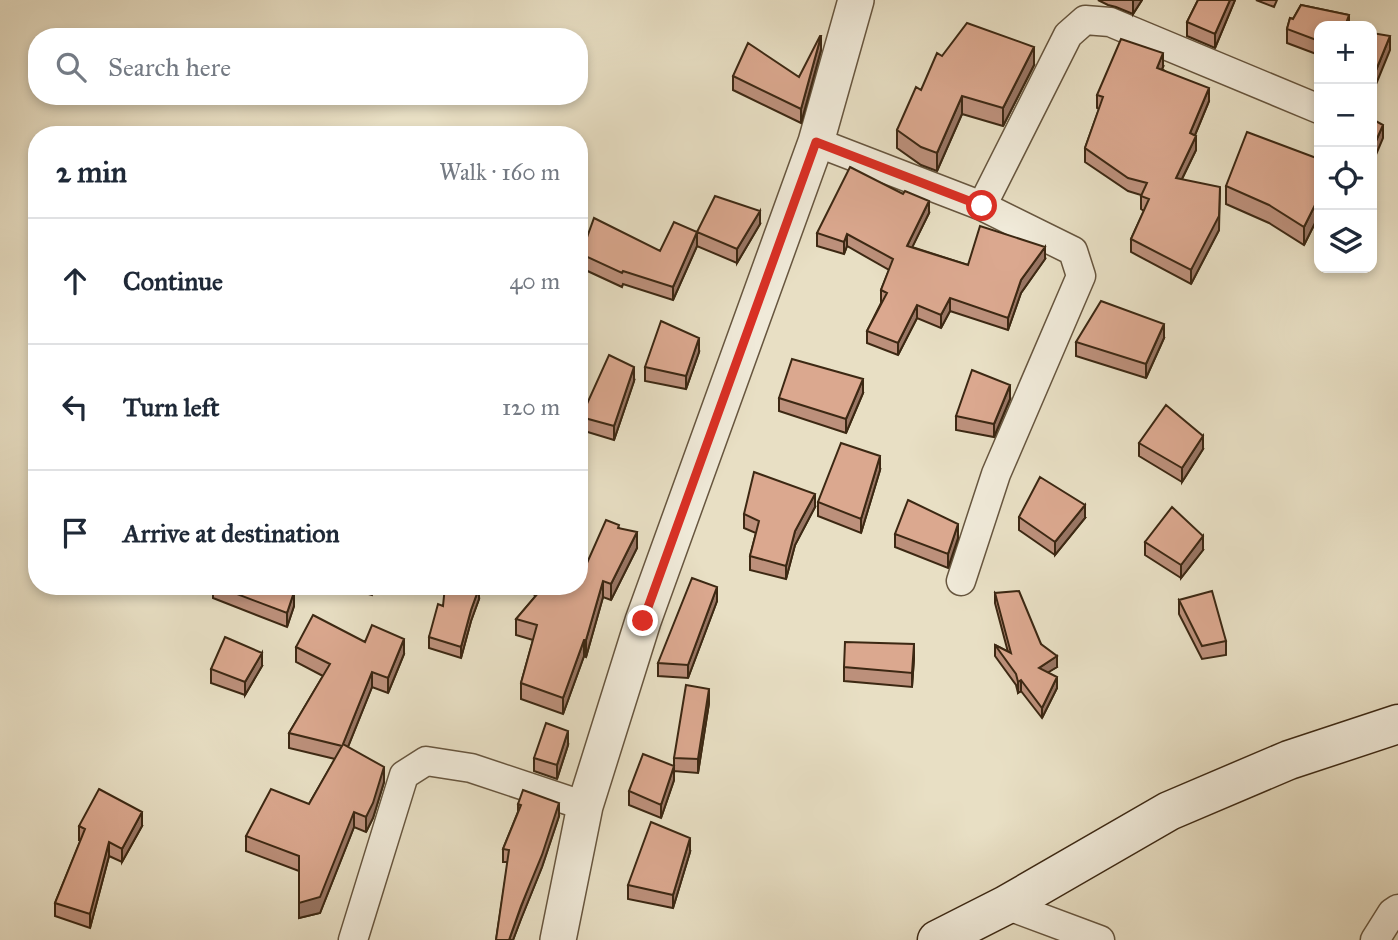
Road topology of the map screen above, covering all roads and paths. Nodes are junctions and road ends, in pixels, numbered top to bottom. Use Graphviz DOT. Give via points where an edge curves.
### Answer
graph roads {
  1 [pos="856,0"];
  2 [pos="1314,106"];
  3 [pos="816,142"];
  4 [pos="982,206"];
  5 [pos="961,580"];
  6 [pos="1398,724"];
  7 [pos="585,806"];
  8 [pos="1006,905"];
  9 [pos="1398,909"];
  10 [pos="353,940"];
  11 [pos="558,940"];
  12 [pos="937,940"];
  13 [pos="1100,940"];
  14 [pos="1375,940"];
  1 -- 3 [label="street"];
  2 -- 4 [label="street" via="1110,22 1085,20 1068,35"];
  3 -- 4 [label="street"];
  3 -- 7 [label="street" via="643,621"];
  4 -- 5 [label="street" via="1073,251 1081,276 996,474"];
  6 -- 8 [label="main road" via="1289,760 1169,811"];
  7 -- 10 [label="street" via="471,768 426,761 404,775"];
  7 -- 11 [label="street"];
  8 -- 12 [label="main road"];
  8 -- 13 [label="street"];
  9 -- 14 [label="street"];
}
